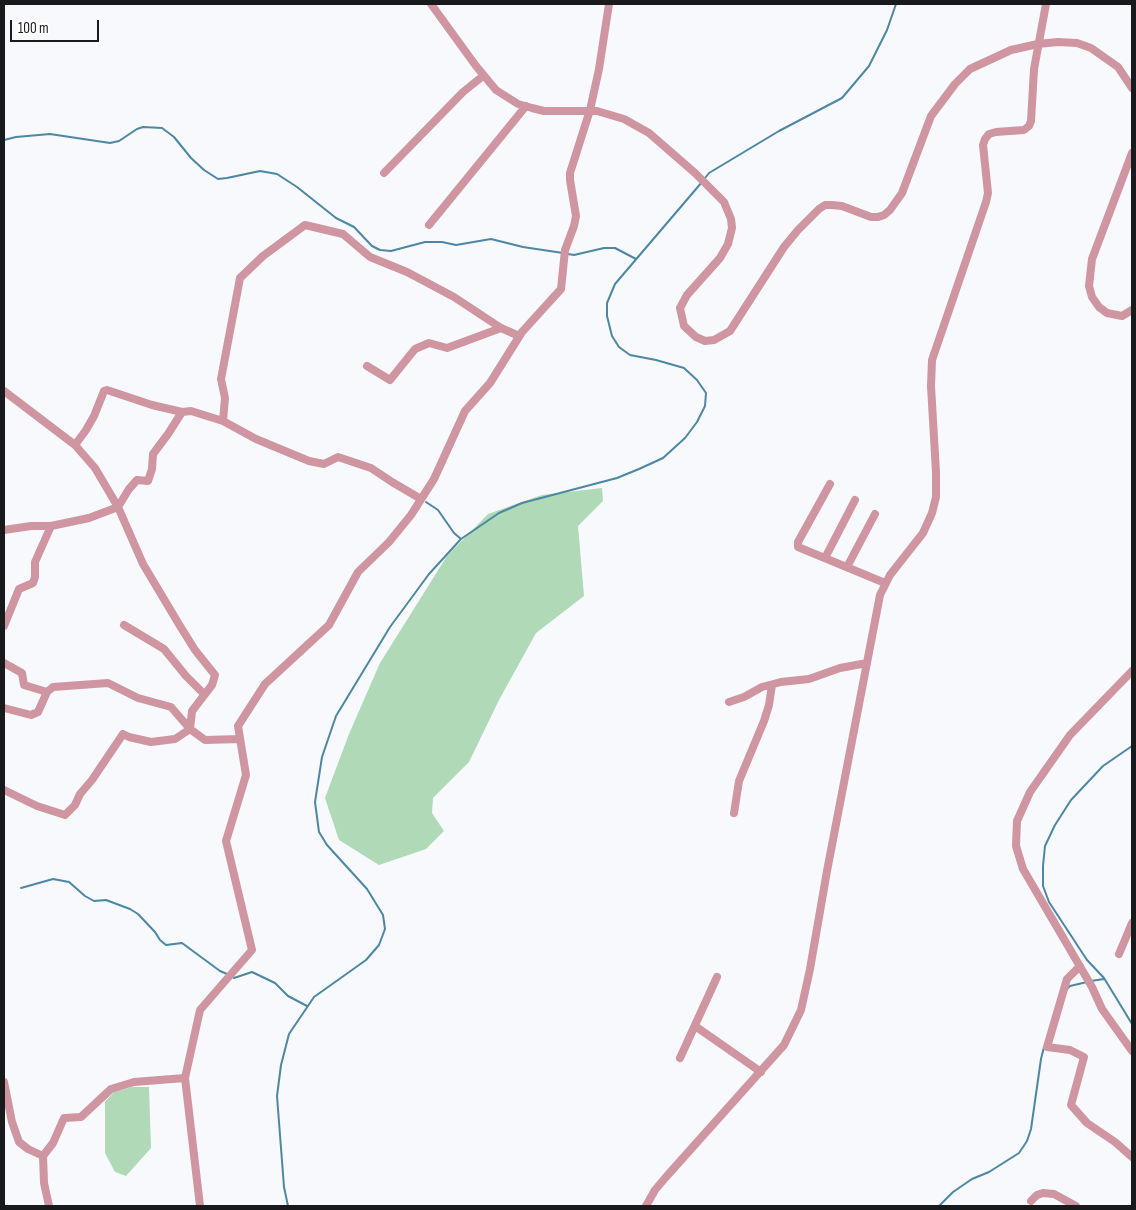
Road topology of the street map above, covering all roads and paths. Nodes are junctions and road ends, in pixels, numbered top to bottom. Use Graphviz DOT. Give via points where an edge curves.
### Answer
graph roads {
  1 [pos="431,4"];
  2 [pos="609,4"];
  3 [pos="1046,4"];
  4 [pos="1038,44"];
  5 [pos="483,76"];
  6 [pos="1132,88"];
  7 [pos="526,106"];
  8 [pos="590,110"];
  9 [pos="1132,153"];
  10 [pos="384,173"];
  11 [pos="429,226"];
  12 [pos="1132,310"];
  13 [pos="501,328"];
  14 [pos="519,336"];
  15 [pos="367,366"];
  16 [pos="4,391"];
  17 [pos="182,412"];
  18 [pos="223,421"];
  19 [pos="75,445"];
  20 [pos="830,484"];
  21 [pos="421,498"];
  22 [pos="855,500"];
  23 [pos="118,507"];
  24 [pos="875,514"];
  25 [pos="51,526"];
  26 [pos="4,530"];
  27 [pos="825,558"];
  28 [pos="847,567"];
  29 [pos="885,583"];
  30 [pos="124,625"];
  31 [pos="4,626"];
  32 [pos="4,662"];
  33 [pos="867,663"];
  34 [pos="1132,671"];
  35 [pos="772,684"];
  36 [pos="47,692"];
  37 [pos="204,694"];
  38 [pos="729,702"];
  39 [pos="4,708"];
  40 [pos="190,729"];
  41 [pos="240,739"];
  42 [pos="4,790"];
  43 [pos="734,813"];
  44 [pos="1132,923"];
  45 [pos="1119,954"];
  46 [pos="1080,966"];
  47 [pos="717,977"];
  48 [pos="695,1026"];
  49 [pos="1132,1051"];
  50 [pos="680,1058"];
  51 [pos="760,1072"];
  52 [pos="185,1078"];
  53 [pos="4,1082"];
  54 [pos="43,1156"];
  55 [pos="1132,1157"];
  56 [pos="1031,1201"];
  57 [pos="49,1206"];
  58 [pos="200,1206"];
  59 [pos="646,1206"];
  60 [pos="1076,1206"];
  1 -- 5 [label="street"];
  2 -- 8 [label="street"];
  3 -- 4 [label="street"];
  4 -- 6 [label="street" via="1067,43 1091,48 1118,67"];
  4 -- 8 [label="street" via="997,55 962,76 930,116 902,193 890,210 884,215 871,217 842,206 825,205 819,209 784,247 730,331 714,340 705,341 689,332 684,326 680,308 687,295 725,251 732,228 724,202 650,133 611,114"];
  4 -- 29 [label="street" via="1029,126 1018,132 989,134 985,139 986,202 932,360 936,497 932,513 923,533"];
  5 -- 7 [label="street" via="496,90"];
  5 -- 10 [label="street" via="463,92"];
  7 -- 8 [label="street" via="544,111"];
  7 -- 11 [label="street"];
  8 -- 14 [label="street" via="570,173 576,216 565,250 561,289"];
  9 -- 12 [label="street" via="1092,260 1089,286 1092,297 1107,313 1122,316"];
  13 -- 14 [label="street"];
  13 -- 15 [label="street" via="448,348 429,342 415,349 390,380"];
  13 -- 18 [label="street" via="454,297 370,257 343,234 305,225 263,256 240,278 221,379 225,398"];
  14 -- 21 [label="street" via="490,383 465,412 434,479"];
  16 -- 19 [label="street"];
  17 -- 18 [label="street" via="192,411"];
  17 -- 19 [label="street" via="107,390"];
  17 -- 23 [label="street" via="153,454 148,481 137,480"];
  18 -- 21 [label="street" via="309,461 324,464 338,457 371,468"];
  19 -- 23 [label="street" via="95,468"];
  20 -- 27 [label="street" via="798,544 800,549"];
  21 -- 41 [label="street" via="394,536 358,572 329,626 265,684 238,726"];
  22 -- 27 [label="street"];
  23 -- 25 [label="street" via="89,518"];
  23 -- 37 [label="street" via="144,564 195,650 215,675"];
  24 -- 28 [label="street"];
  25 -- 26 [label="street"];
  25 -- 31 [label="street" via="35,562 33,584 19,589"];
  27 -- 28 [label="street"];
  28 -- 29 [label="street"];
  29 -- 33 [label="street"];
  30 -- 37 [label="street" via="164,649"];
  32 -- 36 [label="street" via="22,673 24,685"];
  33 -- 35 [label="street" via="809,679"];
  33 -- 51 [label="street" via="800,1010 784,1045"];
  34 -- 46 [label="street" via="1070,735 1030,792 1017,822 1016,846 1023,869"];
  35 -- 38 [label="street"];
  35 -- 43 [label="street" via="764,722 740,781"];
  36 -- 39 [label="street" via="38,712 32,715"];
  36 -- 40 [label="street" via="53,687 108,682 138,698 171,707"];
  37 -- 40 [label="street" via="192,711"];
  40 -- 41 [label="street" via="205,740"];
  40 -- 42 [label="street" via="175,739 151,742 123,734 65,815"];
  41 -- 52 [label="street" via="246,775 226,841 252,950 200,1010"];
  44 -- 45 [label="street"];
  46 -- 49 [label="street" via="1102,1009"];
  46 -- 55 [label="street" via="1067,979 1047,1047 1070,1050 1084,1057 1072,1105 1088,1123"];
  47 -- 48 [label="street"];
  48 -- 50 [label="street"];
  48 -- 51 [label="street"];
  51 -- 59 [label="street" via="666,1177"];
  52 -- 54 [label="street" via="134,1082 111,1089 81,1117 64,1118"];
  52 -- 58 [label="street"];
  53 -- 54 [label="street" via="19,1142"];
  54 -- 57 [label="street"];
  56 -- 60 [label="street" via="1043,1193 1054,1194"];
}
